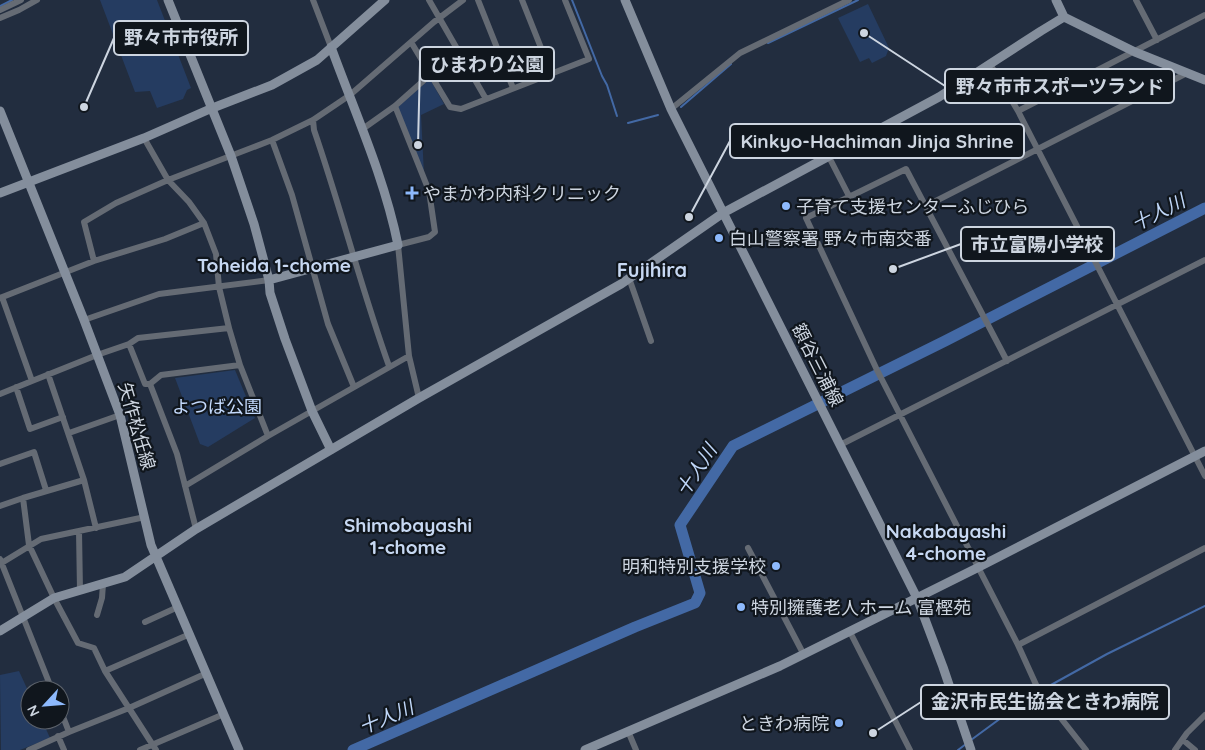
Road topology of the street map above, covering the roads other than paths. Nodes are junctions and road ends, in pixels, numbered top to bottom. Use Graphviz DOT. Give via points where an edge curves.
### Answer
graph roads {
  1 [pos="21,0"];
  2 [pos="37,0"];
  3 [pos="168,0"];
  4 [pos="312,0"];
  5 [pos="385,0"];
  6 [pos="429,0"];
  7 [pos="463,0"];
  8 [pos="478,0"];
  9 [pos="522,0"];
  10 [pos="565,0"];
  11 [pos="625,0"];
  12 [pos="850,0"];
  13 [pos="1056,0"];
  14 [pos="1136,0"];
  15 [pos="0,10"];
  16 [pos="1205,15"];
  17 [pos="0,18"];
  18 [pos="440,18"];
  19 [pos="1064,18"];
  20 [pos="1157,40"];
  21 [pos="411,42"];
  22 [pos="331,47"];
  23 [pos="1135,52"];
  24 [pos="990,64"];
  25 [pos="551,73"];
  26 [pos="1187,73"];
  27 [pos="431,74"];
  28 [pos="1205,80"];
  29 [pos="513,88"];
  30 [pos="350,95"];
  31 [pos="486,99"];
  32 [pos="395,106"];
  33 [pos="210,109"];
  34 [pos="670,109"];
  35 [pos="1018,111"];
  36 [pos="1,116"];
  37 [pos="313,120"];
  38 [pos="364,128"];
  39 [pos="144,138"];
  40 [pos="272,140"];
  41 [pos="1037,149"];
  42 [pos="230,156"];
  43 [pos="829,156"];
  44 [pos="168,180"];
  45 [pos="28,182"];
  46 [pos="0,193"];
  47 [pos="849,196"];
  48 [pos="926,206"];
  49 [pos="723,213"];
  50 [pos="204,223"];
  51 [pos="398,245"];
  52 [pos="354,257"];
  53 [pos="1205,260"];
  54 [pos="94,261"];
  55 [pos="313,268"];
  56 [pos="64,273"];
  57 [pos="629,278"];
  58 [pos="269,280"];
  59 [pos="218,287"];
  60 [pos="1,298"];
  61 [pos="1117,304"];
  62 [pos="84,320"];
  63 [pos="229,328"];
  64 [pos="651,341"];
  65 [pos="129,344"];
  66 [pos="97,355"];
  67 [pos="409,356"];
  68 [pos="1007,360"];
  69 [pos="240,365"];
  70 [pos="389,366"];
  71 [pos="48,374"];
  72 [pos="32,381"];
  73 [pos="150,384"];
  74 [pos="354,387"];
  75 [pos="16,388"];
  76 [pos="0,394"];
  77 [pos="419,398"];
  78 [pos="312,410"];
  79 [pos="120,415"];
  80 [pos="900,415"];
  81 [pos="64,417"];
  82 [pos="69,433"];
  83 [pos="268,436"];
  84 [pos="840,445"];
  85 [pos="331,450"];
  86 [pos="1205,451"];
  87 [pos="1194,457"];
  88 [pos="0,464"];
  89 [pos="1205,476"];
  90 [pos="84,480"];
  91 [pos="185,486"];
  92 [pos="46,490"];
  93 [pos="23,498"];
  94 [pos="0,506"];
  95 [pos="145,517"];
  96 [pos="96,528"];
  97 [pos="196,529"];
  98 [pos="79,530"];
  99 [pos="29,545"];
  100 [pos="748,548"];
  101 [pos="1205,548"];
  102 [pos="156,556"];
  103 [pos="1,562"];
  104 [pos="977,568"];
  105 [pos="104,584"];
  106 [pos="80,591"];
  107 [pos="54,598"];
  108 [pos="917,598"];
  109 [pos="178,607"];
  110 [pos="97,615"];
  111 [pos="22,617"];
  112 [pos="145,622"];
  113 [pos="0,631"];
  114 [pos="850,632"];
  115 [pos="190,634"];
  116 [pos="1018,645"];
  117 [pos="804,654"];
  118 [pos="105,671"];
  119 [pos="207,673"];
  120 [pos="48,680"];
  121 [pos="129,708"];
  122 [pos="224,714"];
  123 [pos="1205,715"];
  124 [pos="628,731"];
  125 [pos="69,732"];
  126 [pos="58,736"];
  127 [pos="1182,740"];
  128 [pos="155,748"];
  129 [pos="971,748"];
  130 [pos="29,750"];
  131 [pos="64,750"];
  132 [pos="140,750"];
  133 [pos="239,750"];
  134 [pos="585,750"];
  135 [pos="636,750"];
  136 [pos="910,750"];
  137 [pos="1086,750"];
  138 [pos="1176,750"];
  139 [pos="1195,750"];
  1 -- 15 [label="street"];
  2 -- 17 [label="street"];
  3 -- 33 [label="street"];
  4 -- 22 [label="street"];
  5 -- 22 [label="street"];
  6 -- 18 [label="street"];
  7 -- 18 [label="street"];
  8 -- 29 [label="street"];
  9 -- 25 [label="street"];
  10 -- 25 [label="street" via="589,59"];
  11 -- 34 [label="street, 額谷三浦線"];
  12 -- 34 [label="street" via="740,52"];
  13 -- 19 [label="street"];
  14 -- 20 [label="street"];
  16 -- 20 [label="street"];
  18 -- 21 [label="street"];
  18 -- 31 [label="street"];
  19 -- 23 [label="street"];
  19 -- 24 [label="street"];
  20 -- 23 [label="street"];
  21 -- 27 [label="street"];
  21 -- 30 [label="street"];
  22 -- 30 [label="street"];
  22 -- 33 [label="street" via="317,60 272,85"];
  23 -- 26 [label="street"];
  23 -- 35 [label="street"];
  24 -- 35 [label="street"];
  24 -- 43 [label="street" via="939,97"];
  25 -- 29 [label="street"];
  26 -- 28 [label="street"];
  26 -- 41 [label="street"];
  27 -- 31 [label="street" via="450,107 461,109"];
  27 -- 32 [label="street"];
  29 -- 31 [label="street"];
  30 -- 37 [label="street"];
  30 -- 38 [label="street"];
  32 -- 38 [label="street"];
  32 -- 51 [label="street" via="429,191 435,232 429,237"];
  33 -- 39 [label="street"];
  33 -- 42 [label="street"];
  34 -- 49 [label="street, 額谷三浦線"];
  35 -- 41 [label="street"];
  36 -- 45 [label="street, 矢作松任線"];
  37 -- 40 [label="street"];
  37 -- 52 [label="street"];
  38 -- 51 [label="street" via="392,214"];
  39 -- 44 [label="street"];
  39 -- 45 [label="street"];
  40 -- 42 [label="street"];
  40 -- 55 [label="street" via="292,194"];
  41 -- 48 [label="street"];
  41 -- 61 [label="street"];
  42 -- 44 [label="street"];
  42 -- 58 [label="street"];
  43 -- 47 [label="street"];
  43 -- 49 [label="street"];
  44 -- 50 [label="street"];
  44 -- 54 [label="street" via="116,203 84,222"];
  45 -- 46 [label="street"];
  45 -- 56 [label="street, 矢作松任線"];
  47 -- 48 [label="street" via="906,168"];
  47 -- 80 [label="street" via="806,218"];
  48 -- 68 [label="street"];
  49 -- 57 [label="street"];
  49 -- 84 [label="street, 額谷三浦線"];
  50 -- 54 [label="street" via="166,239"];
  50 -- 59 [label="street" via="216,254"];
  51 -- 52 [label="street"];
  51 -- 67 [label="street"];
  52 -- 55 [label="street"];
  52 -- 70 [label="street"];
  53 -- 61 [label="street"];
  54 -- 56 [label="street"];
  55 -- 58 [label="street"];
  55 -- 74 [label="street" via="328,324"];
  56 -- 60 [label="street"];
  56 -- 62 [label="street, 矢作松任線"];
  57 -- 64 [label="street"];
  57 -- 77 [label="street"];
  58 -- 59 [label="street"];
  58 -- 78 [label="street" via="270,294"];
  59 -- 62 [label="street" via="159,294"];
  59 -- 63 [label="street"];
  60 -- 72 [label="street"];
  61 -- 68 [label="street"];
  61 -- 87 [label="street"];
  62 -- 66 [label="street, 矢作松任線"];
  63 -- 65 [label="street" via="138,338"];
  63 -- 69 [label="street"];
  65 -- 66 [label="street"];
  65 -- 73 [label="street" via="145,384"];
  66 -- 71 [label="street"];
  66 -- 79 [label="street, 矢作松任線"];
  67 -- 70 [label="street"];
  67 -- 77 [label="street"];
  68 -- 80 [label="street"];
  69 -- 73 [label="street" via="161,375"];
  69 -- 83 [label="street"];
  70 -- 74 [label="street"];
  71 -- 72 [label="street"];
  71 -- 81 [label="street"];
  72 -- 75 [label="street"];
  73 -- 91 [label="street" via="177,454"];
  74 -- 78 [label="street"];
  75 -- 76 [label="street"];
  75 -- 81 [label="street" via="30,429"];
  77 -- 85 [label="street"];
  78 -- 83 [label="street"];
  78 -- 85 [label="street"];
  79 -- 82 [label="street"];
  79 -- 95 [label="street, 矢作松任線"];
  80 -- 84 [label="street"];
  80 -- 104 [label="street"];
  81 -- 82 [label="street"];
  82 -- 90 [label="street"];
  83 -- 91 [label="street"];
  84 -- 108 [label="street, 額谷三浦線"];
  85 -- 97 [label="street"];
  86 -- 87 [label="street"];
  87 -- 89 [label="street"];
  87 -- 104 [label="street"];
  88 -- 92 [label="street" via="34,452"];
  90 -- 92 [label="street"];
  90 -- 96 [label="street"];
  91 -- 97 [label="street"];
  92 -- 93 [label="street"];
  93 -- 94 [label="street"];
  93 -- 99 [label="street"];
  95 -- 96 [label="street"];
  95 -- 102 [label="street, 矢作松任線"];
  96 -- 98 [label="street"];
  97 -- 102 [label="street"];
  98 -- 99 [label="street" via="41,538"];
  98 -- 106 [label="street"];
  99 -- 103 [label="street"];
  99 -- 107 [label="street"];
  100 -- 117 [label="street"];
  101 -- 116 [label="street"];
  102 -- 105 [label="street" via="125,577"];
  102 -- 109 [label="street, 矢作松任線"];
  103 -- 111 [label="street"];
  104 -- 108 [label="street"];
  104 -- 116 [label="street"];
  105 -- 106 [label="street"];
  105 -- 110 [label="street"];
  106 -- 107 [label="street"];
  107 -- 111 [label="street"];
  107 -- 118 [label="street" via="78,642 94,648"];
  108 -- 114 [label="street"];
  108 -- 129 [label="street, 額谷三浦線"];
  109 -- 112 [label="street"];
  109 -- 115 [label="street, 矢作松任線"];
  111 -- 113 [label="street"];
  111 -- 120 [label="street"];
  114 -- 117 [label="street"];
  114 -- 136 [label="street"];
  115 -- 118 [label="street"];
  115 -- 119 [label="street, 矢作松任線"];
  116 -- 137 [label="street" via="1040,691"];
  117 -- 124 [label="street"];
  118 -- 121 [label="street"];
  119 -- 121 [label="street"];
  119 -- 122 [label="street, 矢作松任線"];
  121 -- 125 [label="street"];
  121 -- 128 [label="street"];
  122 -- 128 [label="street"];
  122 -- 133 [label="street, 矢作松任線"];
  123 -- 127 [label="street"];
  124 -- 134 [label="street"];
  124 -- 135 [label="street"];
  125 -- 126 [label="street"];
  126 -- 130 [label="street"];
  126 -- 131 [label="street"];
  127 -- 138 [label="street"];
  127 -- 139 [label="street"];
  128 -- 132 [label="street"];
}
